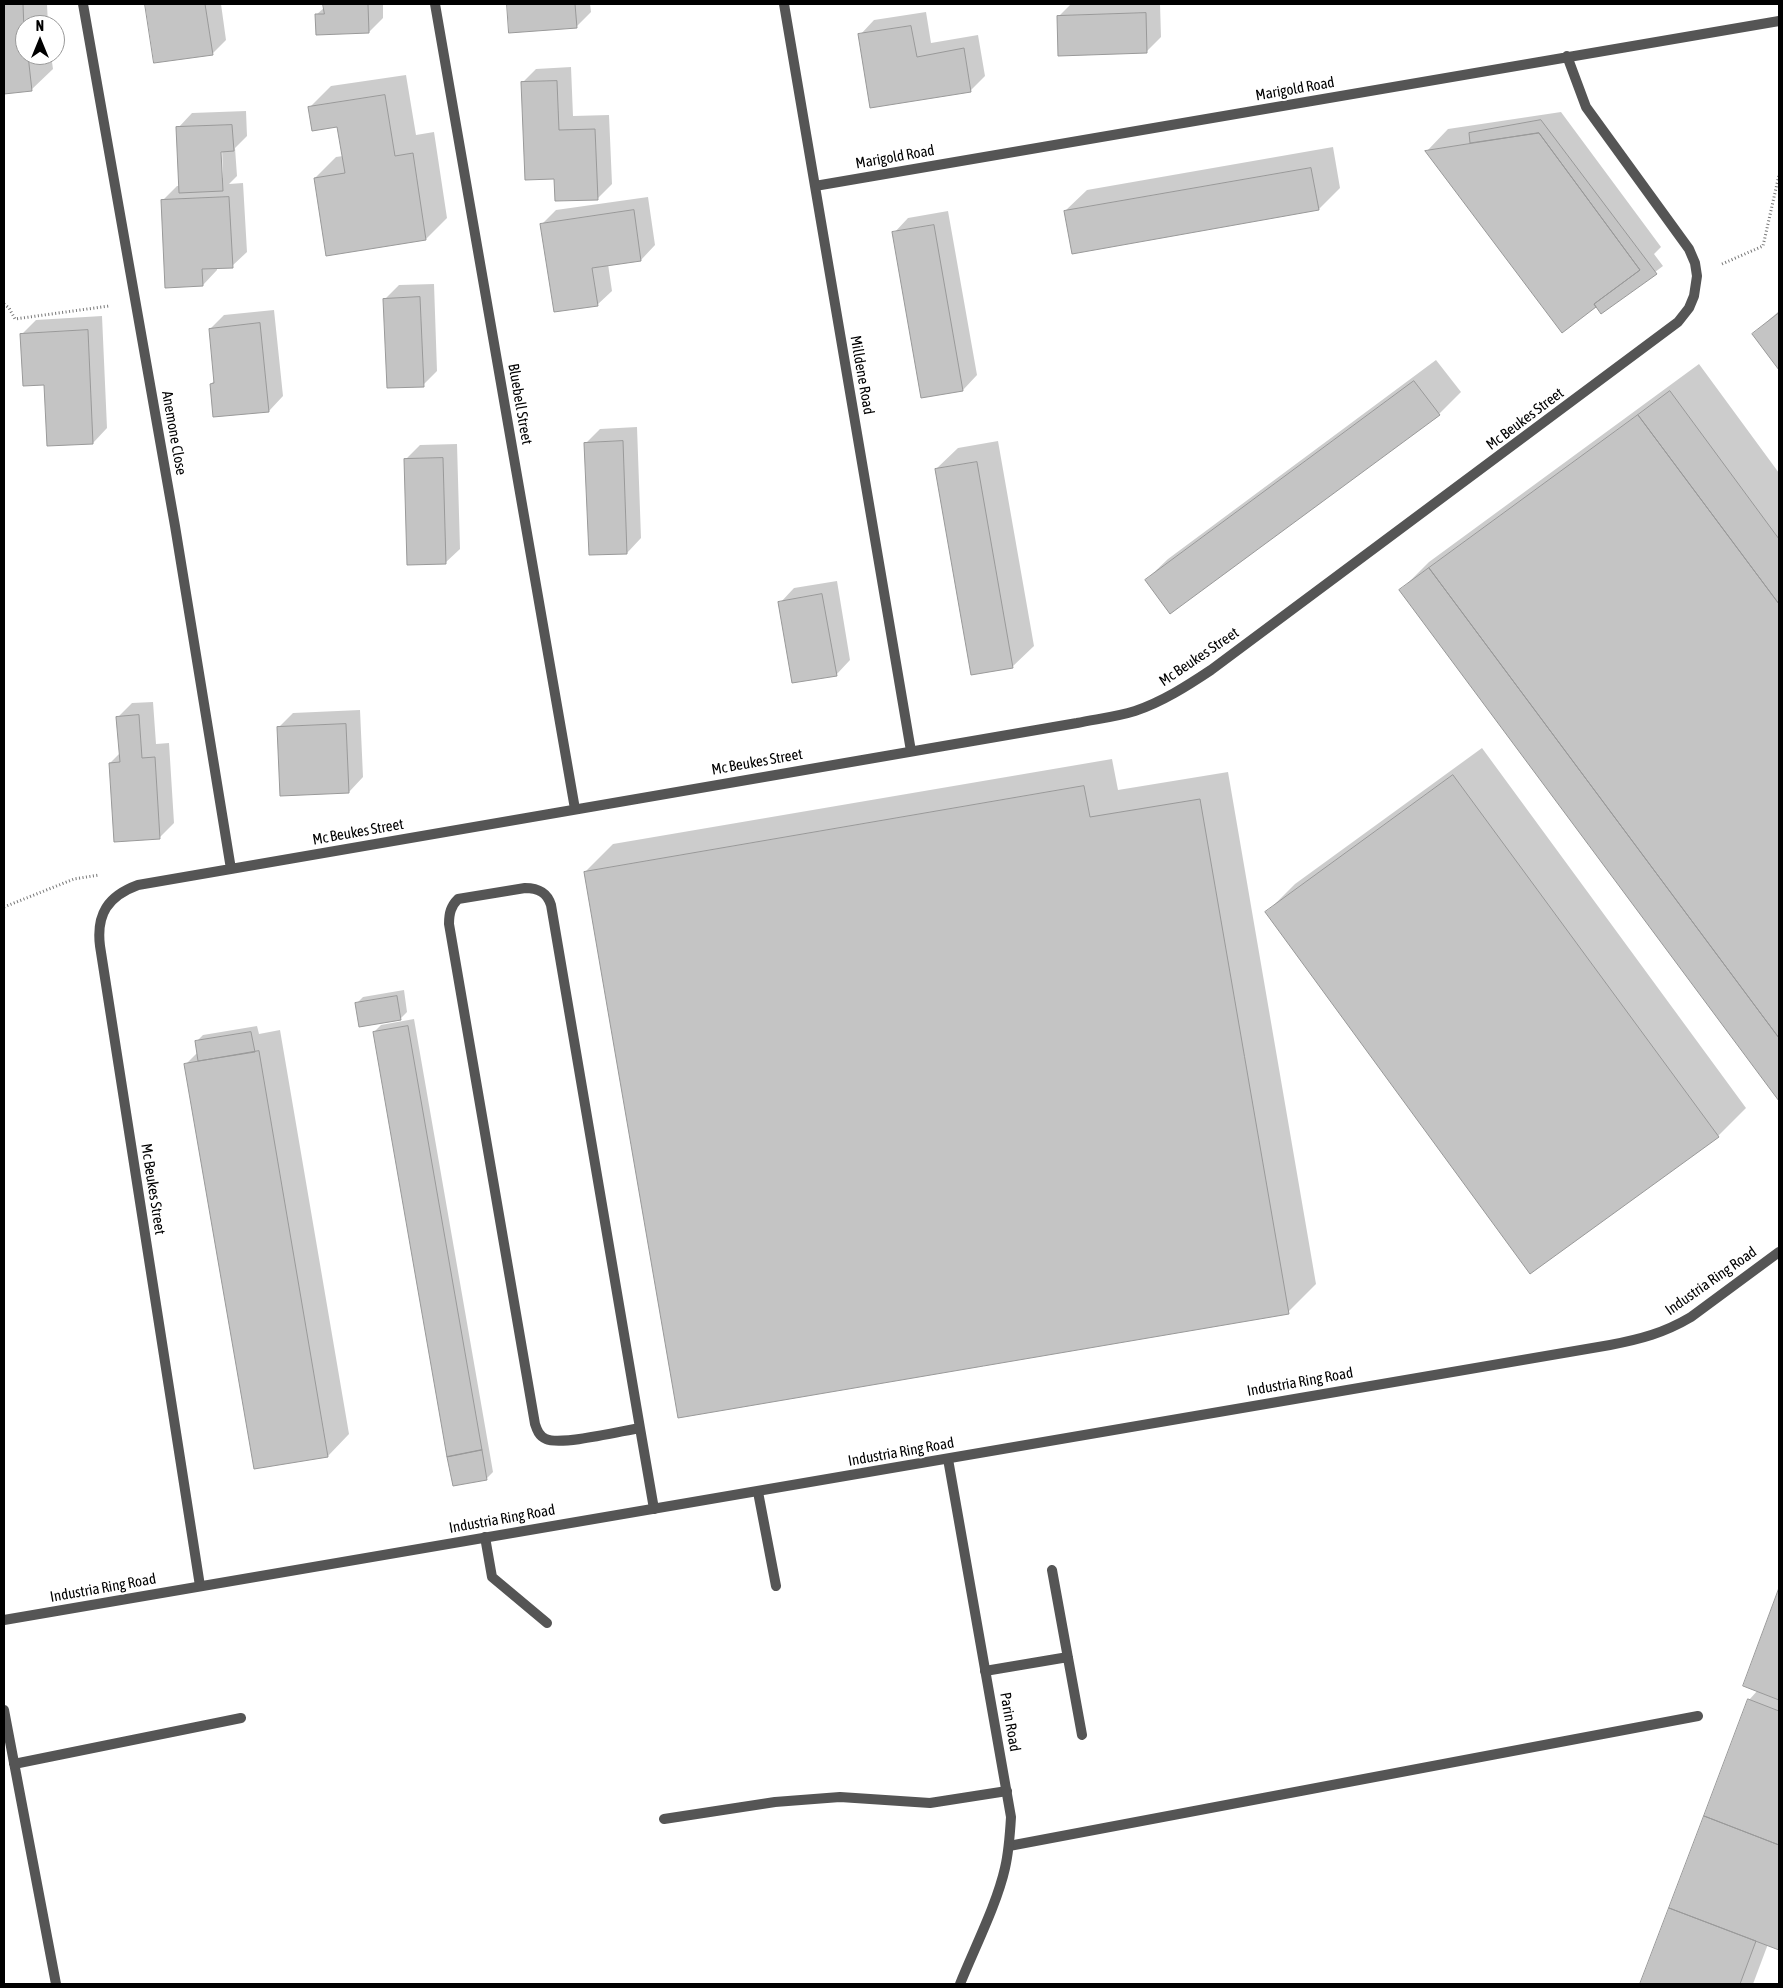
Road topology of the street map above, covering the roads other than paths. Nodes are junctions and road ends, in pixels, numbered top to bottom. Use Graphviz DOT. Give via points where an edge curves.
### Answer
graph roads {
  1 [pos="82,4"];
  2 [pos="435,4"];
  3 [pos="784,4"];
  4 [pos="1779,21"];
  5 [pos="1567,56"];
  6 [pos="815,186"];
  7 [pos="912,751"];
  8 [pos="574,809"];
  9 [pos="231,869"];
  10 [pos="1779,1252"];
  11 [pos="640,1428"];
  12 [pos="948,1458"];
  13 [pos="758,1492"];
  14 [pos="654,1509"];
  15 [pos="485,1538"];
  16 [pos="1052,1570"];
  17 [pos="200,1586"];
  18 [pos="776,1586"];
  19 [pos="4,1620"];
  20 [pos="547,1622"];
  21 [pos="1068,1656"];
  22 [pos="985,1671"];
  23 [pos="4,1710"];
  24 [pos="1698,1716"];
  25 [pos="241,1718"];
  26 [pos="1082,1736"];
  27 [pos="14,1764"];
  28 [pos="1007,1791"];
  29 [pos="664,1819"];
  30 [pos="1009,1846"];
  31 [pos="56,1984"];
  32 [pos="960,1984"];
  1 -- 9 [label="street, Anemone Close" via="175,526"];
  2 -- 8 [label="street, Bluebell Street"];
  3 -- 6 [label="street, Milldene Road"];
  4 -- 5 [label="street, Marigold Road"];
  5 -- 6 [label="street, Marigold Road"];
  5 -- 7 [label="street, Mc Beukes Street" via="1586,107 1689,249 1697,276 1694,296 1678,322 1187,686 1133,711"];
  6 -- 7 [label="street, Milldene Road"];
  7 -- 8 [label="street, Mc Beukes Street"];
  8 -- 9 [label="street, Mc Beukes Street"];
  9 -- 17 [label="street, Mc Beukes Street" via="126,889 108,904 99,928"];
  10 -- 12 [label="street, Industria Ring Road" via="1691,1317 1640,1339"];
  11 -- 11 [label="street" via="554,1442 542,1437 535,1424 449,924 450,911 458,899 525,888 539,890 549,899"];
  11 -- 14 [label="street"];
  12 -- 13 [label="street, Industria Ring Road"];
  12 -- 22 [label="street, Parin Road"];
  13 -- 14 [label="street, Industria Ring Road"];
  13 -- 18 [label="street"];
  14 -- 15 [label="street, Industria Ring Road"];
  15 -- 17 [label="street, Industria Ring Road"];
  15 -- 20 [label="street" via="492,1577"];
  16 -- 21 [label="street"];
  17 -- 19 [label="street, Industria Ring Road"];
  21 -- 22 [label="street"];
  21 -- 26 [label="street"];
  22 -- 28 [label="street, Parin Road"];
  23 -- 27 [label="street"];
  24 -- 30 [label="street"];
  25 -- 27 [label="street"];
  27 -- 31 [label="street"];
  28 -- 29 [label="street" via="930,1803 840,1797 775,1802"];
  28 -- 30 [label="street, Parin Road" via="1011,1817"];
  30 -- 32 [label="street, Parin Road" via="997,1893"];
}
